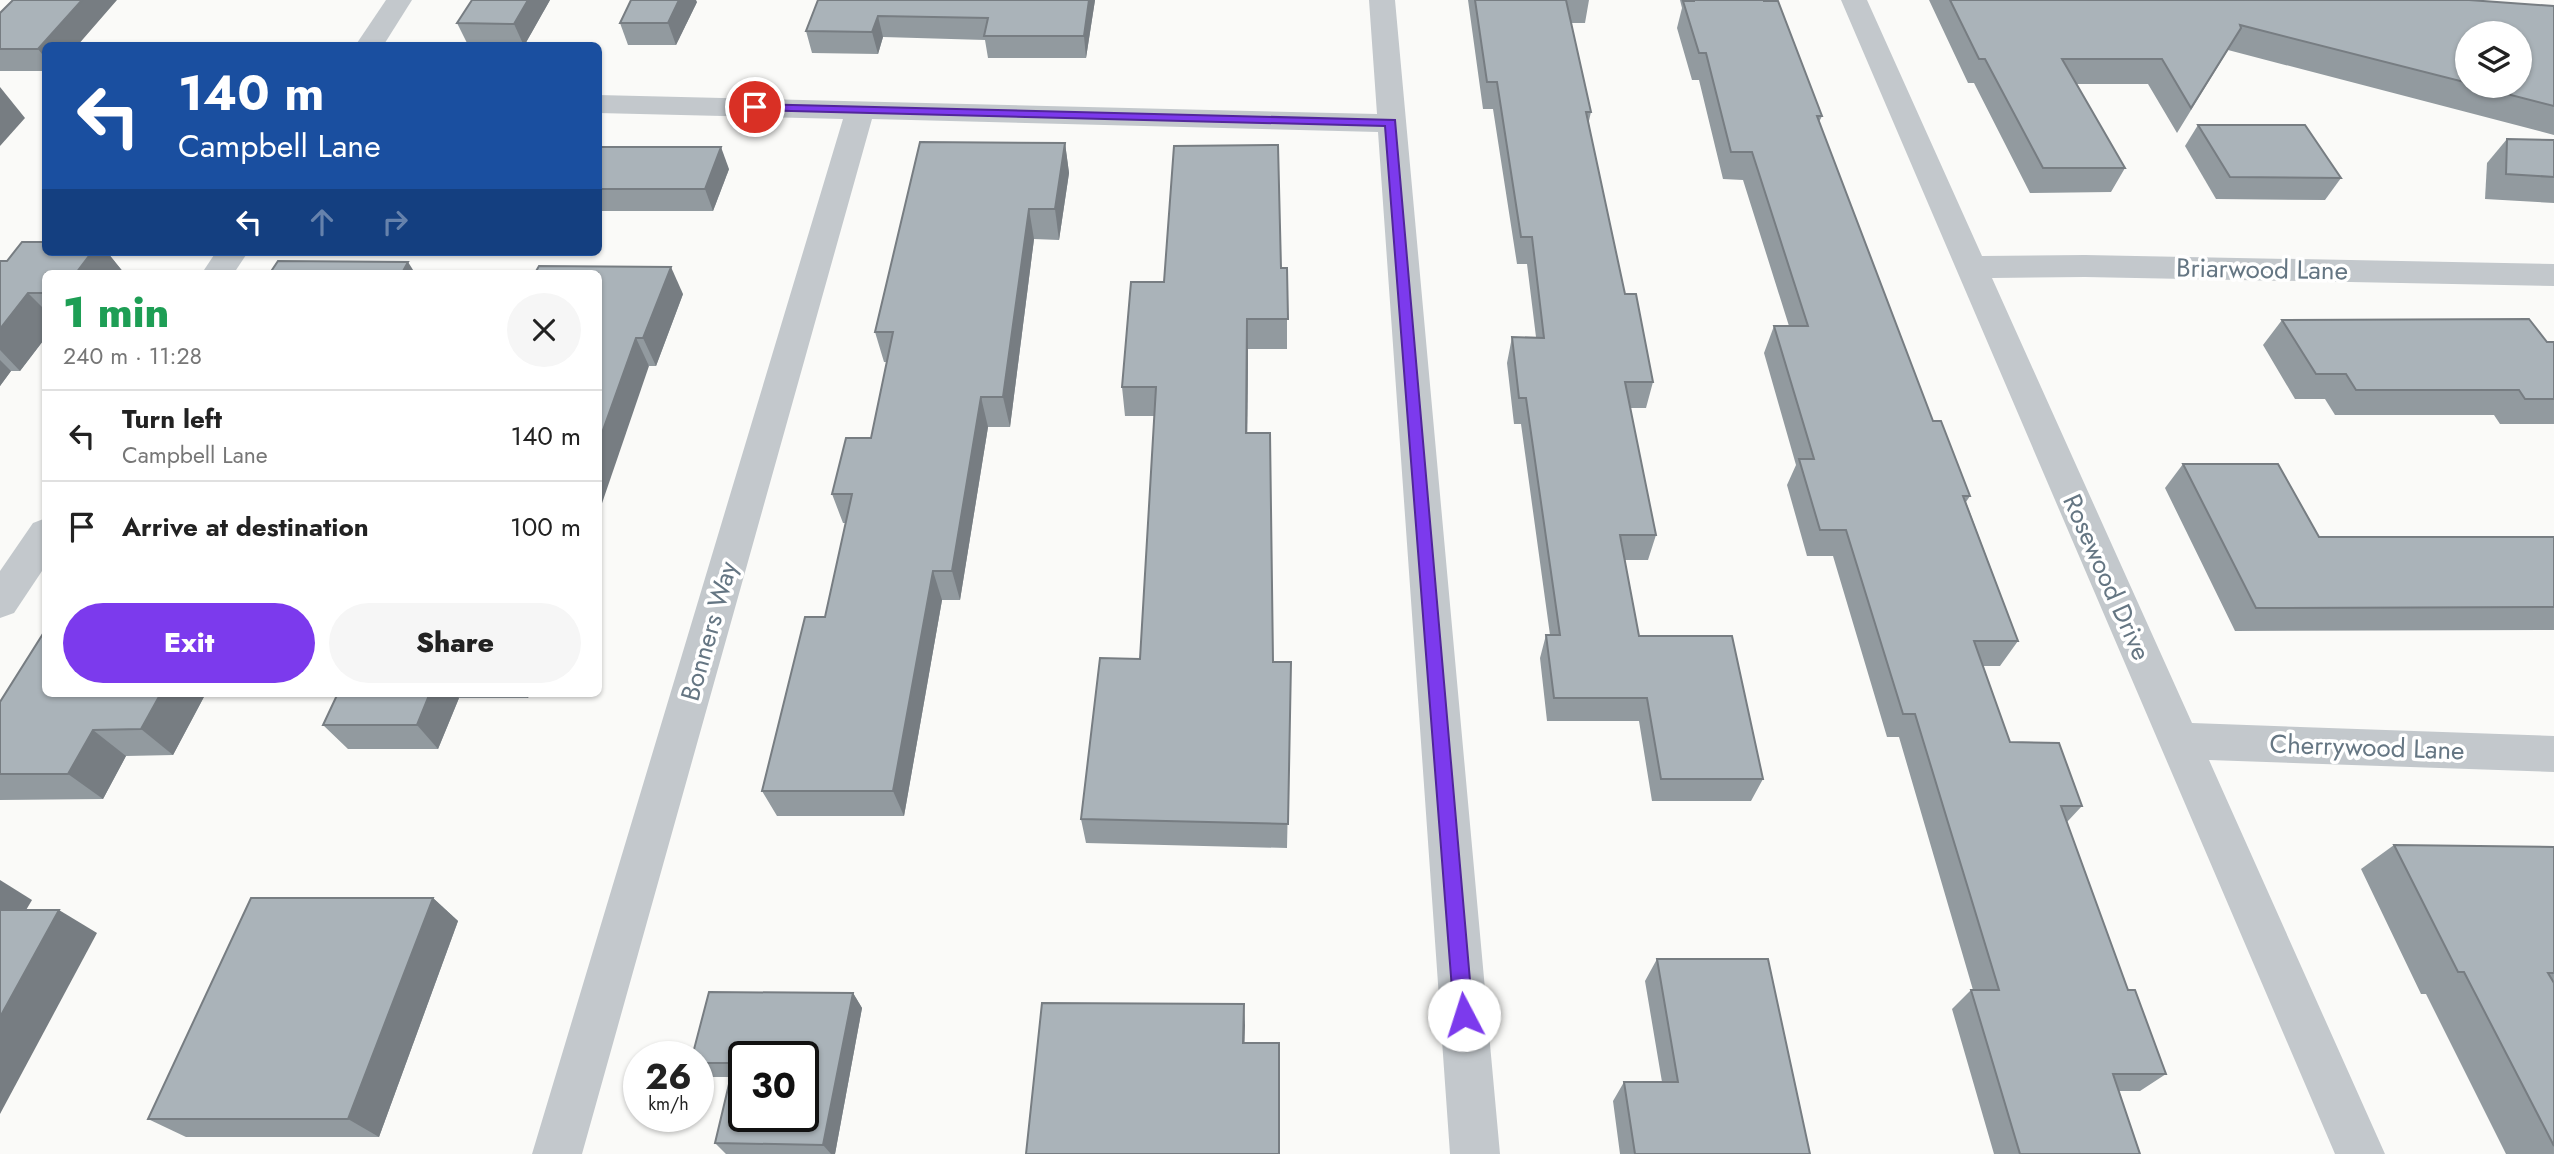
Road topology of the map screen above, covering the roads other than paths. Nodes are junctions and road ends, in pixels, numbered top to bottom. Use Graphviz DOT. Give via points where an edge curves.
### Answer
graph roads {
  1 [pos="399,0"];
  2 [pos="1382,0"];
  3 [pos="1854,0"];
  4 [pos="372,42"];
  5 [pos="602,104"];
  6 [pos="860,109"];
  7 [pos="1391,123"];
  8 [pos="1970,267"];
  9 [pos="2554,275"];
  10 [pos="42,539"];
  11 [pos="0,602"];
  12 [pos="2180,741"];
  13 [pos="2554,754"];
  14 [pos="557,1154"];
  15 [pos="1475,1154"];
  16 [pos="2360,1154"];
  1 -- 4 [label="street"];
  2 -- 7 [label="street"];
  3 -- 8 [label="street, Rosewood Drive"];
  5 -- 6 [label="street"];
  6 -- 7 [label="street"];
  6 -- 14 [label="street, Bonners Way"];
  7 -- 15 [label="street"];
  8 -- 9 [label="street, Briarwood Lane"];
  8 -- 12 [label="street, Rosewood Drive"];
  10 -- 11 [label="street"];
  12 -- 13 [label="street, Cherrywood Lane"];
  12 -- 16 [label="street, Rosewood Drive"];
}
